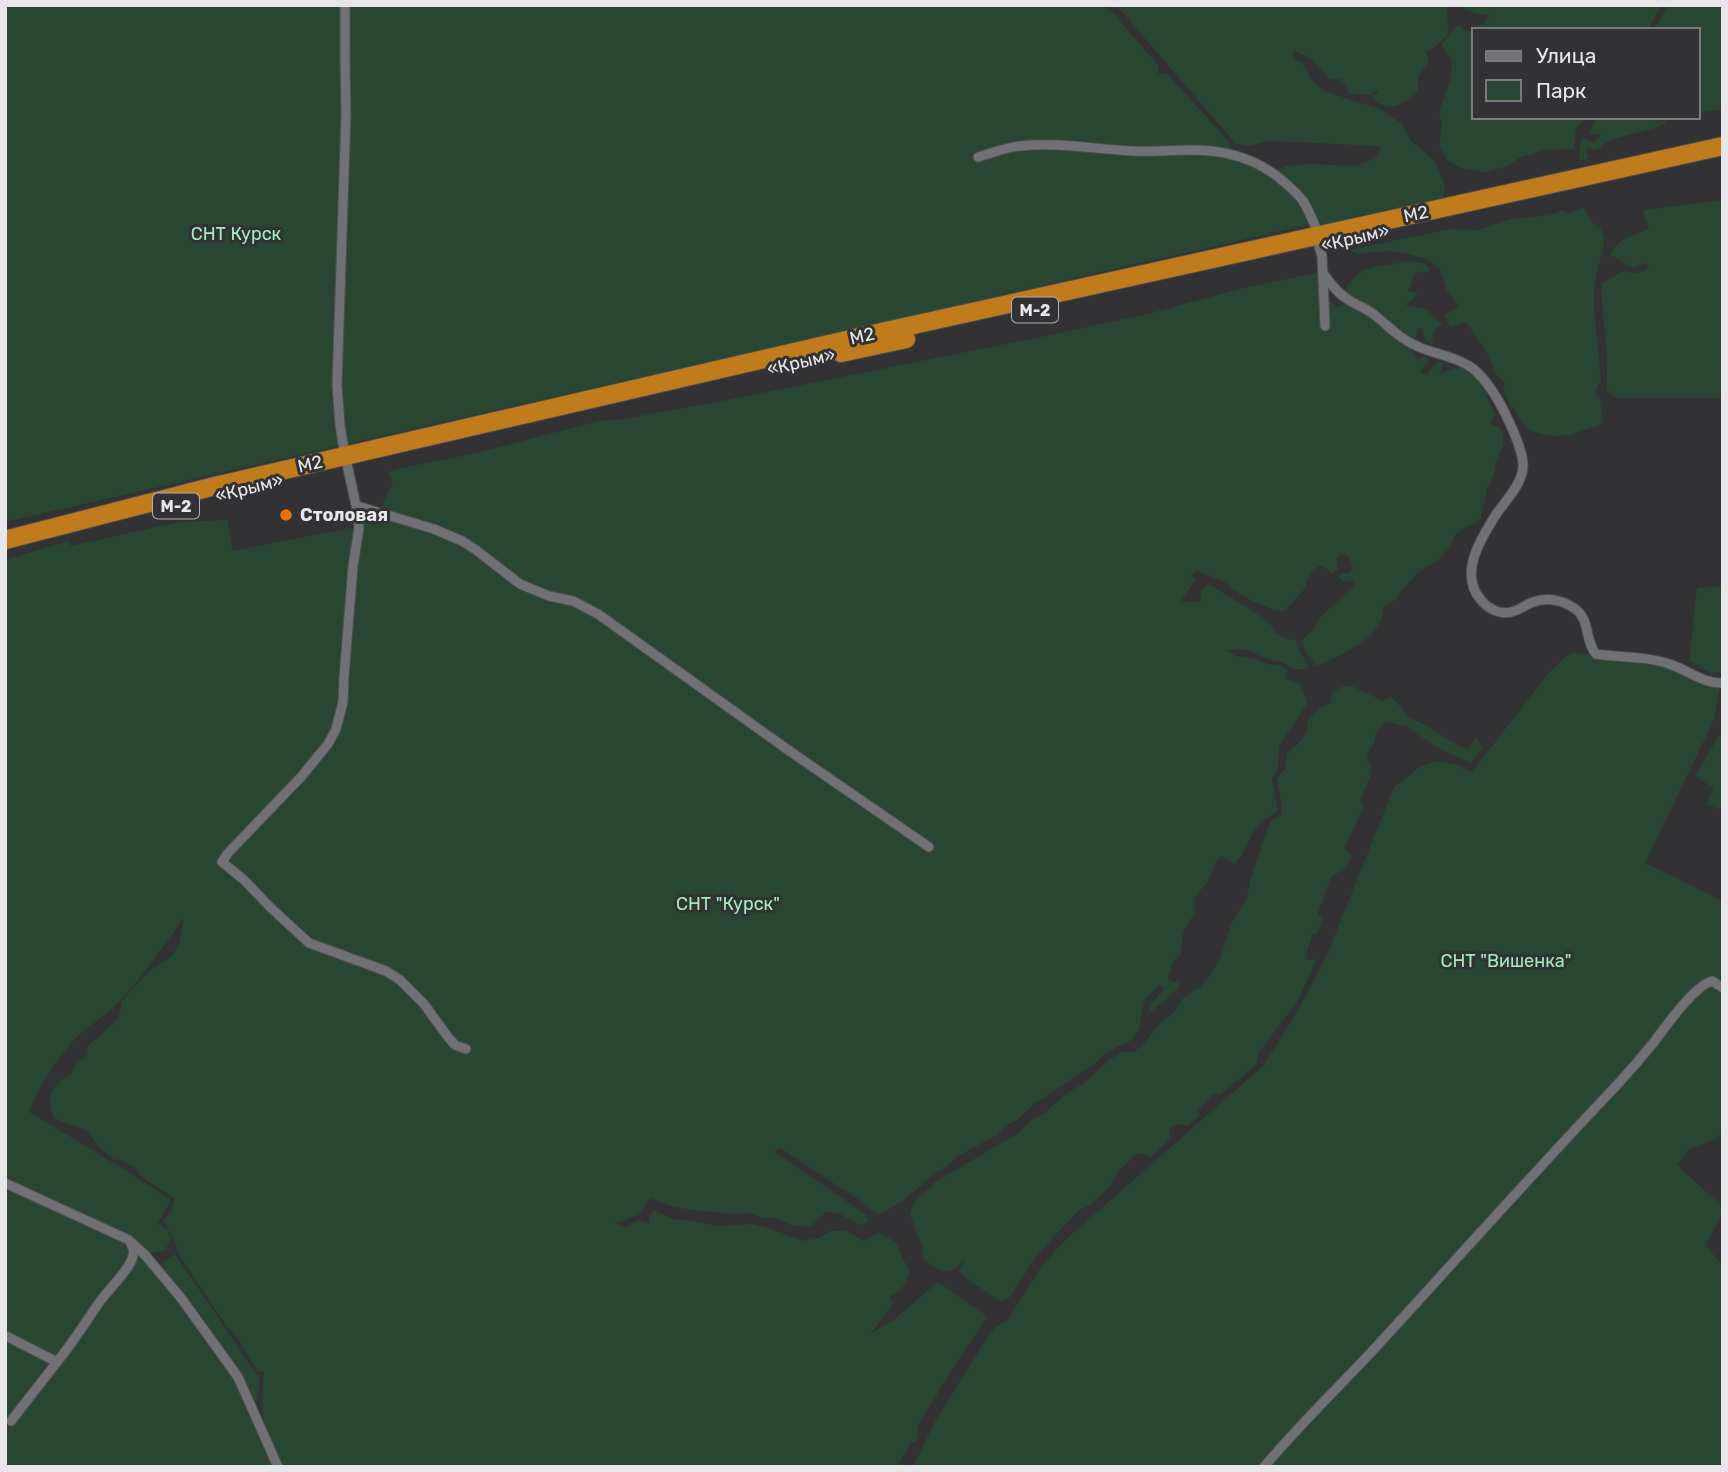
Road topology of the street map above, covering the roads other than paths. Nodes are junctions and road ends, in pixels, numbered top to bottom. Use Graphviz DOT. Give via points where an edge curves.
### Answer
graph roads {
  1 [pos="345,5"];
  2 [pos="1723,146"];
  3 [pos="978,156"];
  4 [pos="1723,158"];
  5 [pos="1319,241"];
  6 [pos="1323,273"];
  7 [pos="1325,326"];
  8 [pos="346,460"];
  9 [pos="357,506"];
  10 [pos="5,540"];
  11 [pos="5,549"];
  12 [pos="1723,683"];
  13 [pos="929,847"];
  14 [pos="1723,988"];
  15 [pos="466,1049"];
  16 [pos="5,1182"];
  17 [pos="129,1240"];
  18 [pos="6,1336"];
  19 [pos="57,1362"];
  20 [pos="11,1422"];
  21 [pos="278,1467"];
  22 [pos="1264,1467"];
  1 -- 8 [label="street" via="337,385"];
  2 -- 5 [label="highway, М2"];
  3 -- 5 [label="street" via="1041,144 1199,150 1240,156 1262,165 1297,194"];
  4 -- 5 [label="highway, «Крым» / М-2"];
  5 -- 6 [label="street"];
  5 -- 8 [label="highway, «Крым» / М-2"];
  6 -- 7 [label="street"];
  6 -- 12 [label="street" via="1338,292 1394,333 1469,365 1502,405 1520,449 1523,470 1481,540 1470,569 1480,600 1500,613 1545,599 1566,603 1584,617 1590,648 1596,654 1671,664 1695,677"];
  8 -- 9 [label="street"];
  8 -- 10 [label="highway, М2" via="215,486"];
  8 -- 11 [label="highway, «Крым» / М-2"];
  9 -- 13 [label="street" via="462,541 520,584 598,614"];
  9 -- 15 [label="street" via="359,528 343,702 336,729 301,777 222,862 309,943 400,980 448,1037"];
  14 -- 22 [label="street" via="1712,981 1705,983 1688,1000 1619,1082"];
  16 -- 17 [label="street"];
  17 -- 19 [label="street" via="134,1255 129,1265"];
  17 -- 21 [label="street" via="181,1298 238,1377"];
  18 -- 19 [label="street"];
  19 -- 20 [label="street"];
}
